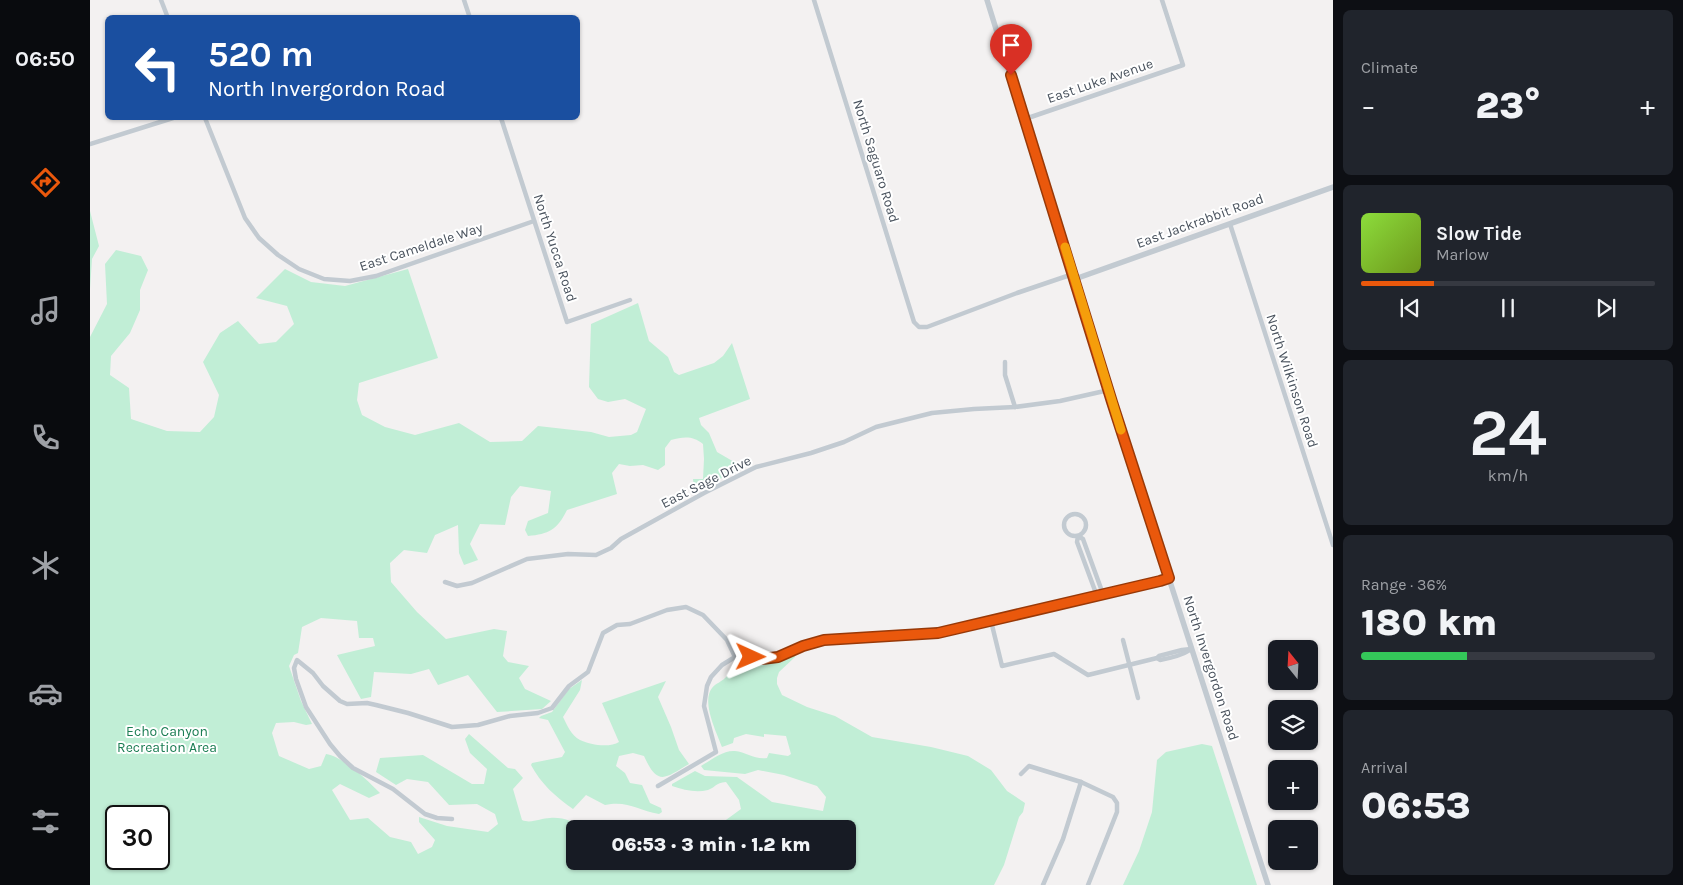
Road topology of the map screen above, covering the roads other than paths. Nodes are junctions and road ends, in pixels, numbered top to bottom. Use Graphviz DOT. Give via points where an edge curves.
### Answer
graph roads {
  1 [pos="161,0"];
  2 [pos="464,0"];
  3 [pos="814,0"];
  4 [pos="988,0"];
  5 [pos="1162,0"];
  6 [pos="167,15"];
  7 [pos="469,15"];
  8 [pos="1025,119"];
  9 [pos="167,120"];
  10 [pos="206,120"];
  11 [pos="502,120"];
  12 [pos="90,144"];
  13 [pos="1333,187"];
  14 [pos="534,221"];
  15 [pos="1230,224"];
  16 [pos="1074,277"];
  17 [pos="630,300"];
  18 [pos="919,327"];
  19 [pos="1006,362"];
  20 [pos="1109,390"];
  21 [pos="1016,407"];
  22 [pos="1078,536"];
  23 [pos="1333,545"];
  24 [pos="1169,578"];
  25 [pos="445,582"];
  26 [pos="1103,594"];
  27 [pos="1097,596"];
  28 [pos="991,621"];
  29 [pos="1123,640"];
  30 [pos="1191,649"];
  31 [pos="735,657"];
  32 [pos="1129,665"];
  33 [pos="1138,698"];
  34 [pos="1021,774"];
  35 [pos="1081,782"];
  36 [pos="658,786"];
  37 [pos="452,818"];
  38 [pos="1042,885"];
  39 [pos="1088,885"];
  40 [pos="1268,885"];
  1 -- 6 [label="street"];
  2 -- 7 [label="street"];
  3 -- 18 [label="street, North Saguaro Road" via="914,322"];
  4 -- 8 [label="street, North Invergordon Road"];
  5 -- 8 [label="street, East Luke Avenue" via="1183,65"];
  8 -- 16 [label="street, North Invergordon Road"];
  9 -- 12 [label="street"];
  10 -- 14 [label="street, East Cameldale Way" via="246,218 259,238 299,269 324,279 350,281 376,276"];
  11 -- 14 [label="street, North Yucca Road"];
  13 -- 15 [label="street, East Jackrabbit Road"];
  14 -- 17 [label="street, North Yucca Road" via="567,322"];
  15 -- 16 [label="street, East Jackrabbit Road"];
  15 -- 23 [label="street, North Wilkinson Road"];
  16 -- 18 [label="street, East Jackrabbit Road"];
  16 -- 20 [label="street, North Invergordon Road"];
  19 -- 21 [label="street" via="1005,375"];
  20 -- 21 [label="street, East Sage Drive"];
  20 -- 24 [label="street, North Invergordon Road"];
  21 -- 25 [label="street, East Sage Drive" via="932,413 876,427 811,453 756,467 704,492 596,555 536,557 472,583 457,586"];
  22 -- 22 [label="street" via="1072,536 1064,528 1066,518 1072,514 1085,520 1086,527"];
  22 -- 26 [label="street" via="1083,539"];
  22 -- 27 [label="street" via="1077,542"];
  24 -- 26 [label="street"];
  24 -- 30 [label="street, North Invergordon Road"];
  26 -- 27 [label="street"];
  27 -- 28 [label="street"];
  28 -- 31 [label="street" via="938,633 824,640 769,658"];
  28 -- 32 [label="street" via="1002,666 1054,654 1088,675"];
  29 -- 32 [label="street"];
  30 -- 32 [label="street" via="1160,660"];
  30 -- 40 [label="street, North Invergordon Road"];
  31 -- 36 [label="street" via="722,665 707,686 704,706 716,752"];
  31 -- 37 [label="street" via="726,640 703,614 686,607 667,610 617,626 603,634 588,672 569,686 552,708 478,725 452,727 376,705 340,701 297,660 294,668 296,679 306,707 340,756 353,768 393,788 425,814"];
  32 -- 33 [label="street"];
  34 -- 35 [label="street" via="1029,766"];
  35 -- 38 [label="street" via="1063,839"];
  35 -- 39 [label="street" via="1114,797 1117,803 1117,812"];
}
